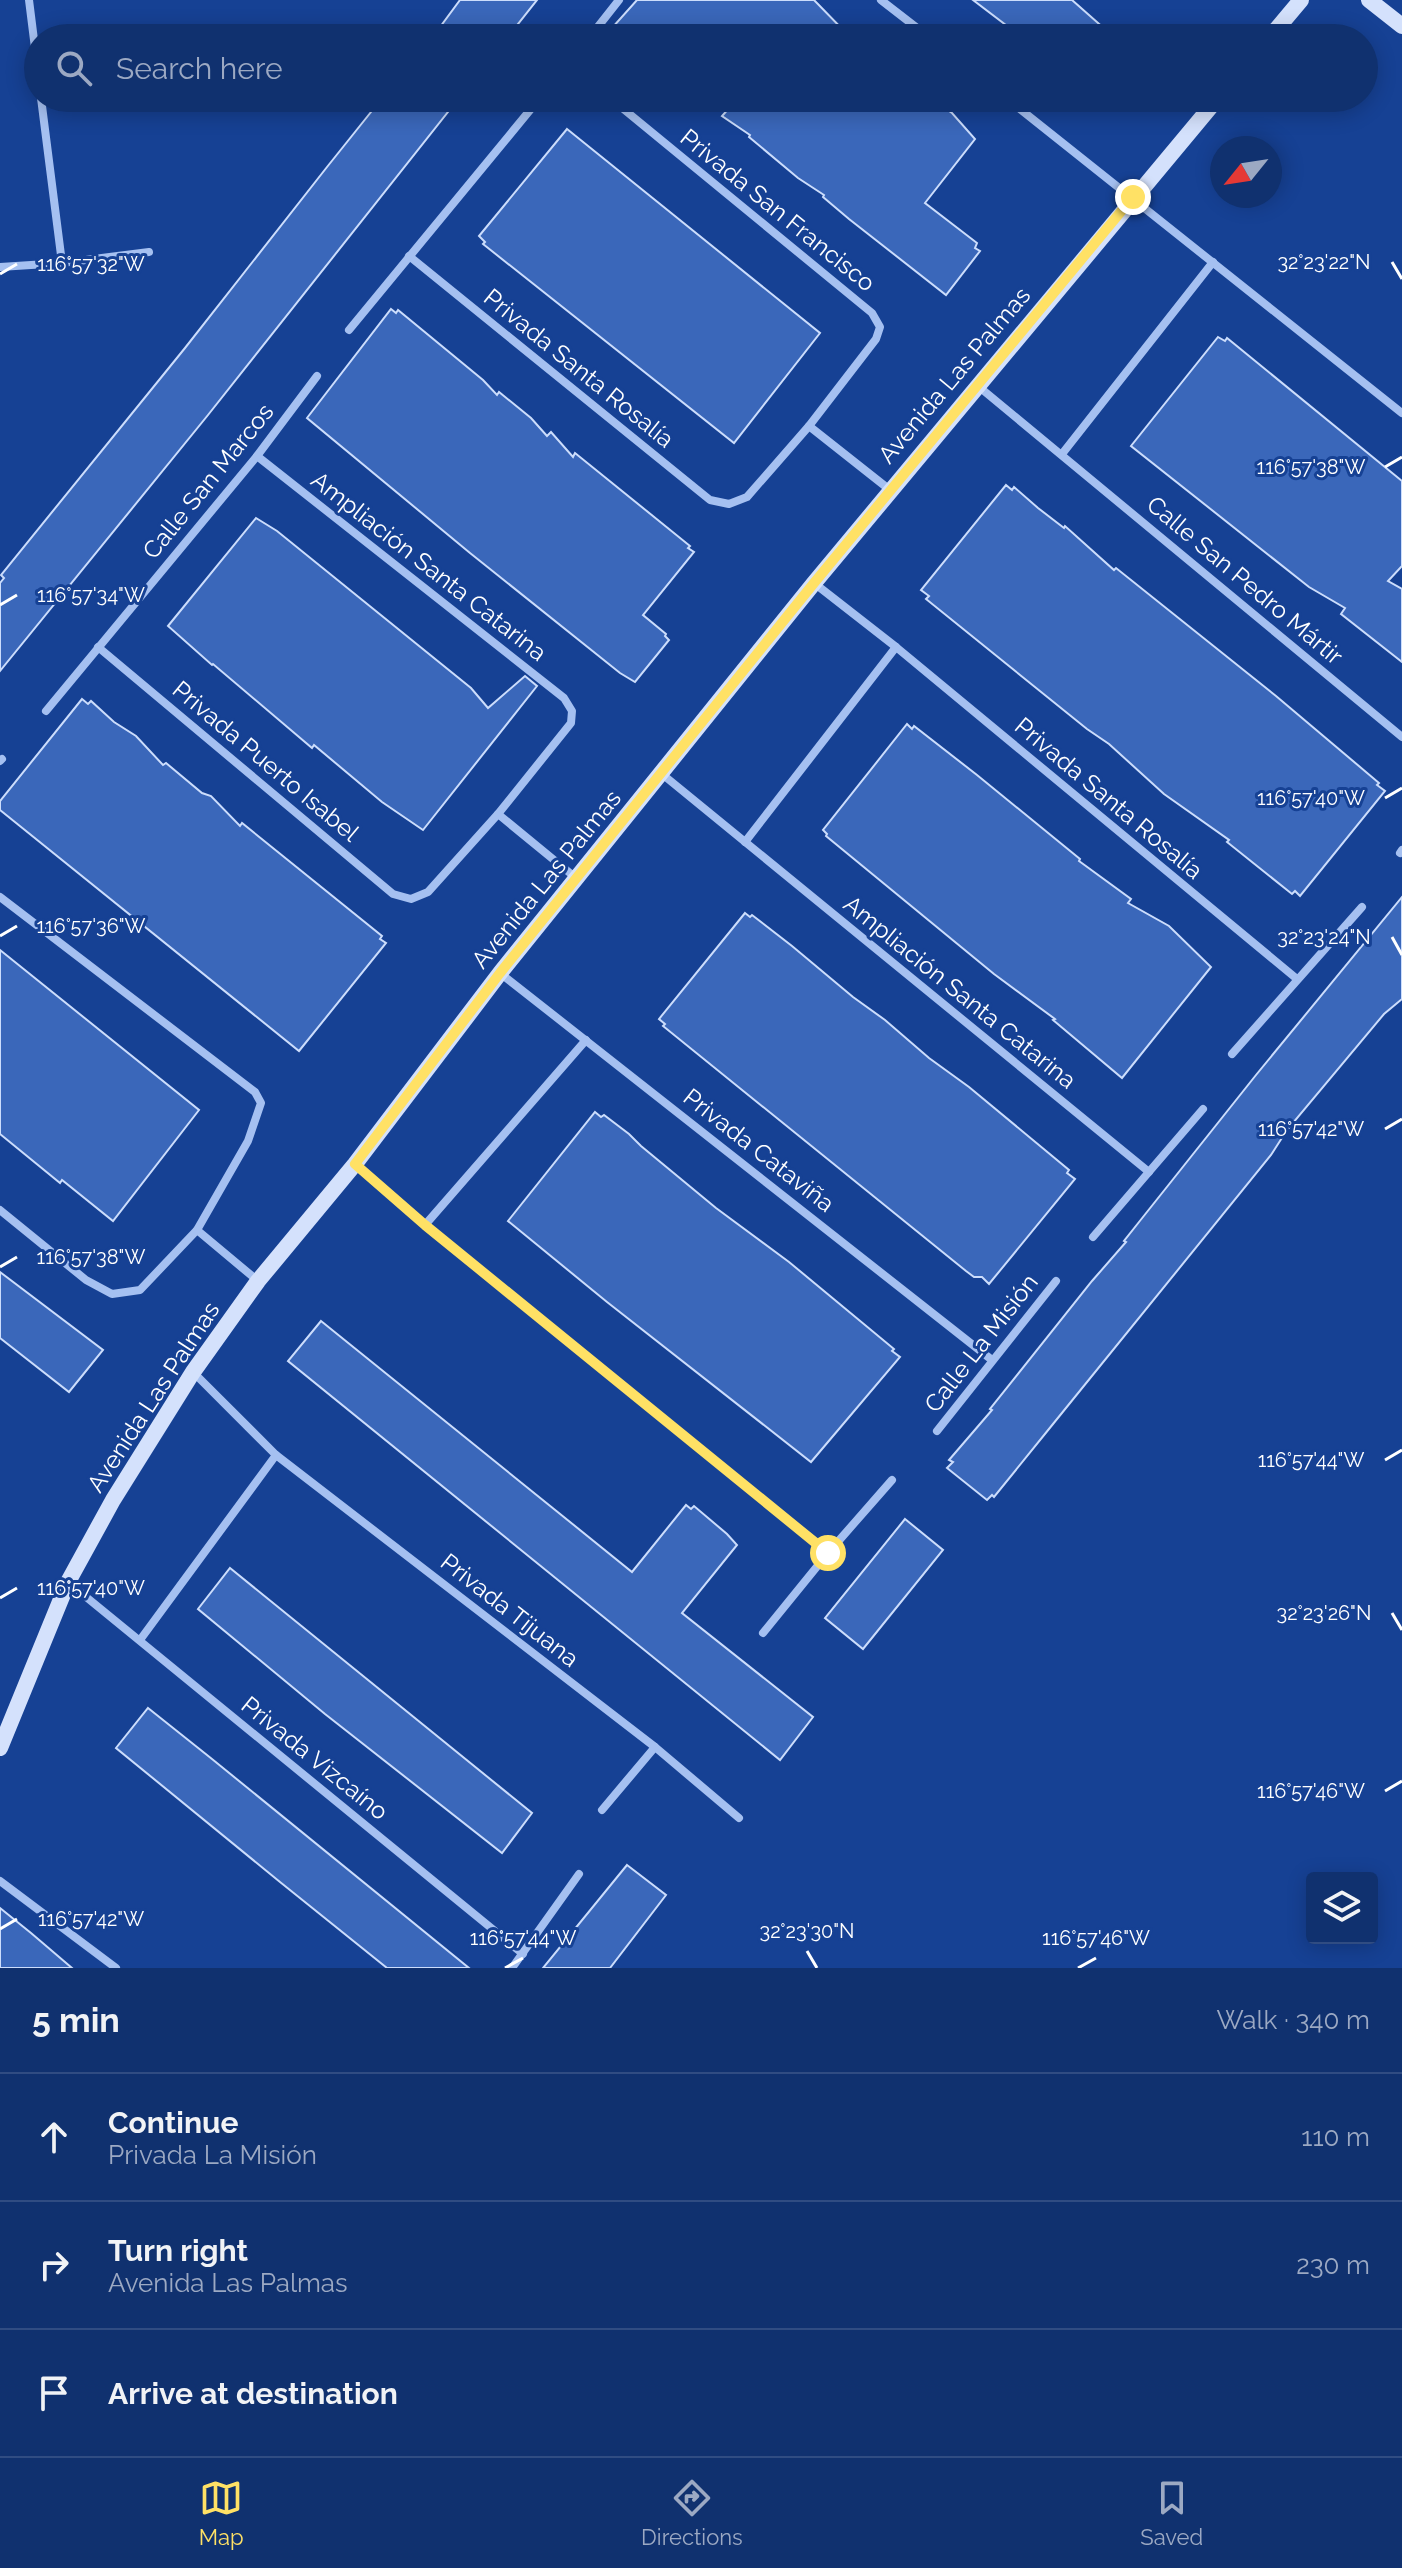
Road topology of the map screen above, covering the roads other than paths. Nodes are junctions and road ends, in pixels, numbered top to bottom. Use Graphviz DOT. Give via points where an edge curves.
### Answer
graph roads {
  1 [pos="29,0"];
  2 [pos="619,0"];
  3 [pos="881,0"];
  4 [pos="1301,0"];
  5 [pos="1369,0"];
  6 [pos="32,24"];
  7 [pos="600,24"];
  8 [pos="912,24"];
  9 [pos="1281,24"];
  10 [pos="1402,26"];
  11 [pos="43,112"];
  12 [pos="528,112"];
  13 [pos="627,112"];
  14 [pos="1024,112"];
  15 [pos="1206,112"];
  16 [pos="1133,197"];
  17 [pos="149,252"];
  18 [pos="409,256"];
  19 [pos="1213,262"];
  20 [pos="62,263"];
  21 [pos="0,267"];
  22 [pos="349,330"];
  23 [pos="317,376"];
  24 [pos="977,386"];
  25 [pos="1402,413"];
  26 [pos="809,426"];
  27 [pos="1062,454"];
  28 [pos="257,456"];
  29 [pos="890,490"];
  30 [pos="814,583"];
  31 [pos="98,647"];
  32 [pos="896,647"];
  33 [pos="46,711"];
  34 [pos="1402,737"];
  35 [pos="662,774"];
  36 [pos="498,814"];
  37 [pos="745,842"];
  38 [pos="576,878"];
  39 [pos="0,897"];
  40 [pos="1362,907"];
  41 [pos="500,973"];
  42 [pos="1297,979"];
  43 [pos="586,1040"];
  44 [pos="1232,1054"];
  45 [pos="1203,1109"];
  46 [pos="355,1164"];
  47 [pos="1149,1172"];
  48 [pos="0,1210"];
  49 [pos="425,1225"];
  50 [pos="197,1230"];
  51 [pos="1093,1237"];
  52 [pos="258,1281"];
  53 [pos="1056,1281"];
  54 [pos="992,1360"];
  55 [pos="193,1372"];
  56 [pos="937,1431"];
  57 [pos="276,1455"];
  58 [pos="892,1480"];
  59 [pos="828,1553"];
  60 [pos="68,1582"];
  61 [pos="763,1633"];
  62 [pos="140,1640"];
  63 [pos="655,1747"];
  64 [pos="0,1748"];
  65 [pos="602,1810"];
  66 [pos="739,1818"];
  67 [pos="579,1874"];
  68 [pos="0,1881"];
  69 [pos="523,1954"];
  70 [pos="116,1968"];
  71 [pos="512,1968"];
  1 -- 6 [label="street"];
  2 -- 7 [label="street"];
  3 -- 8 [label="street"];
  4 -- 9 [label="main road"];
  5 -- 10 [label="main road"];
  11 -- 20 [label="street"];
  12 -- 18 [label="street"];
  13 -- 26 [label="street, Privada San Francisco" via="872,313 880,327 876,339"];
  14 -- 16 [label="street"];
  15 -- 16 [label="main road, Avenida Las Palmas"];
  16 -- 19 [label="street"];
  16 -- 24 [label="main road, Avenida Las Palmas"];
  17 -- 20 [label="street"];
  18 -- 22 [label="street"];
  18 -- 26 [label="street, Privada Santa Rosalía" via="710,500 729,504 747,497"];
  19 -- 25 [label="street"];
  19 -- 27 [label="street"];
  20 -- 21 [label="street"];
  23 -- 28 [label="street, Calle San Marcos"];
  24 -- 27 [label="street, Calle San Pedro Mártir"];
  24 -- 29 [label="main road, Avenida Las Palmas"];
  26 -- 29 [label="street"];
  27 -- 34 [label="street, Calle San Pedro Mártir"];
  28 -- 31 [label="street, Calle San Marcos"];
  28 -- 36 [label="street, Ampliación Santa Catarina" via="564,698 572,711 571,723"];
  29 -- 30 [label="main road, Avenida Las Palmas"];
  30 -- 32 [label="street, Privada Santa Rosalía"];
  30 -- 35 [label="main road, Avenida Las Palmas"];
  31 -- 33 [label="street, Calle San Marcos"];
  31 -- 36 [label="street, Privada Puerto Isabel" via="393,894 411,899 428,892"];
  32 -- 37 [label="street"];
  32 -- 42 [label="street, Privada Santa Rosalía"];
  35 -- 37 [label="street, Ampliación Santa Catarina"];
  35 -- 38 [label="main road, Avenida Las Palmas"];
  36 -- 38 [label="street"];
  37 -- 47 [label="street, Ampliación Santa Catarina"];
  38 -- 41 [label="main road, Avenida Las Palmas"];
  39 -- 50 [label="street" via="255,1092 261,1103 248,1141"];
  40 -- 42 [label="street"];
  41 -- 43 [label="street, Privada Cataviña"];
  41 -- 46 [label="main road, Avenida Las Palmas"];
  42 -- 44 [label="street"];
  43 -- 49 [label="street"];
  43 -- 54 [label="street, Privada Cataviña"];
  45 -- 47 [label="street"];
  46 -- 49 [label="street"];
  46 -- 52 [label="main road, Avenida Las Palmas"];
  47 -- 51 [label="street"];
  48 -- 50 [label="street" via="86,1280 112,1294 140,1290"];
  49 -- 59 [label="street"];
  50 -- 52 [label="street"];
  52 -- 55 [label="main road, Avenida Las Palmas"];
  53 -- 54 [label="street, Calle La Misión"];
  54 -- 56 [label="street, Calle La Misión"];
  55 -- 57 [label="street, Privada Tijuana"];
  55 -- 60 [label="main road, Avenida Las Palmas"];
  57 -- 62 [label="street"];
  57 -- 63 [label="street, Privada Tijuana"];
  58 -- 59 [label="street"];
  59 -- 61 [label="street"];
  60 -- 62 [label="street, Privada Vizcaíno"];
  60 -- 64 [label="main road, Avenida Las Palmas"];
  62 -- 69 [label="street, Privada Vizcaíno"];
  63 -- 65 [label="street"];
  63 -- 66 [label="street, Privada Tijuana"];
  67 -- 69 [label="street"];
  68 -- 70 [label="street"];
  69 -- 71 [label="street"];
}
